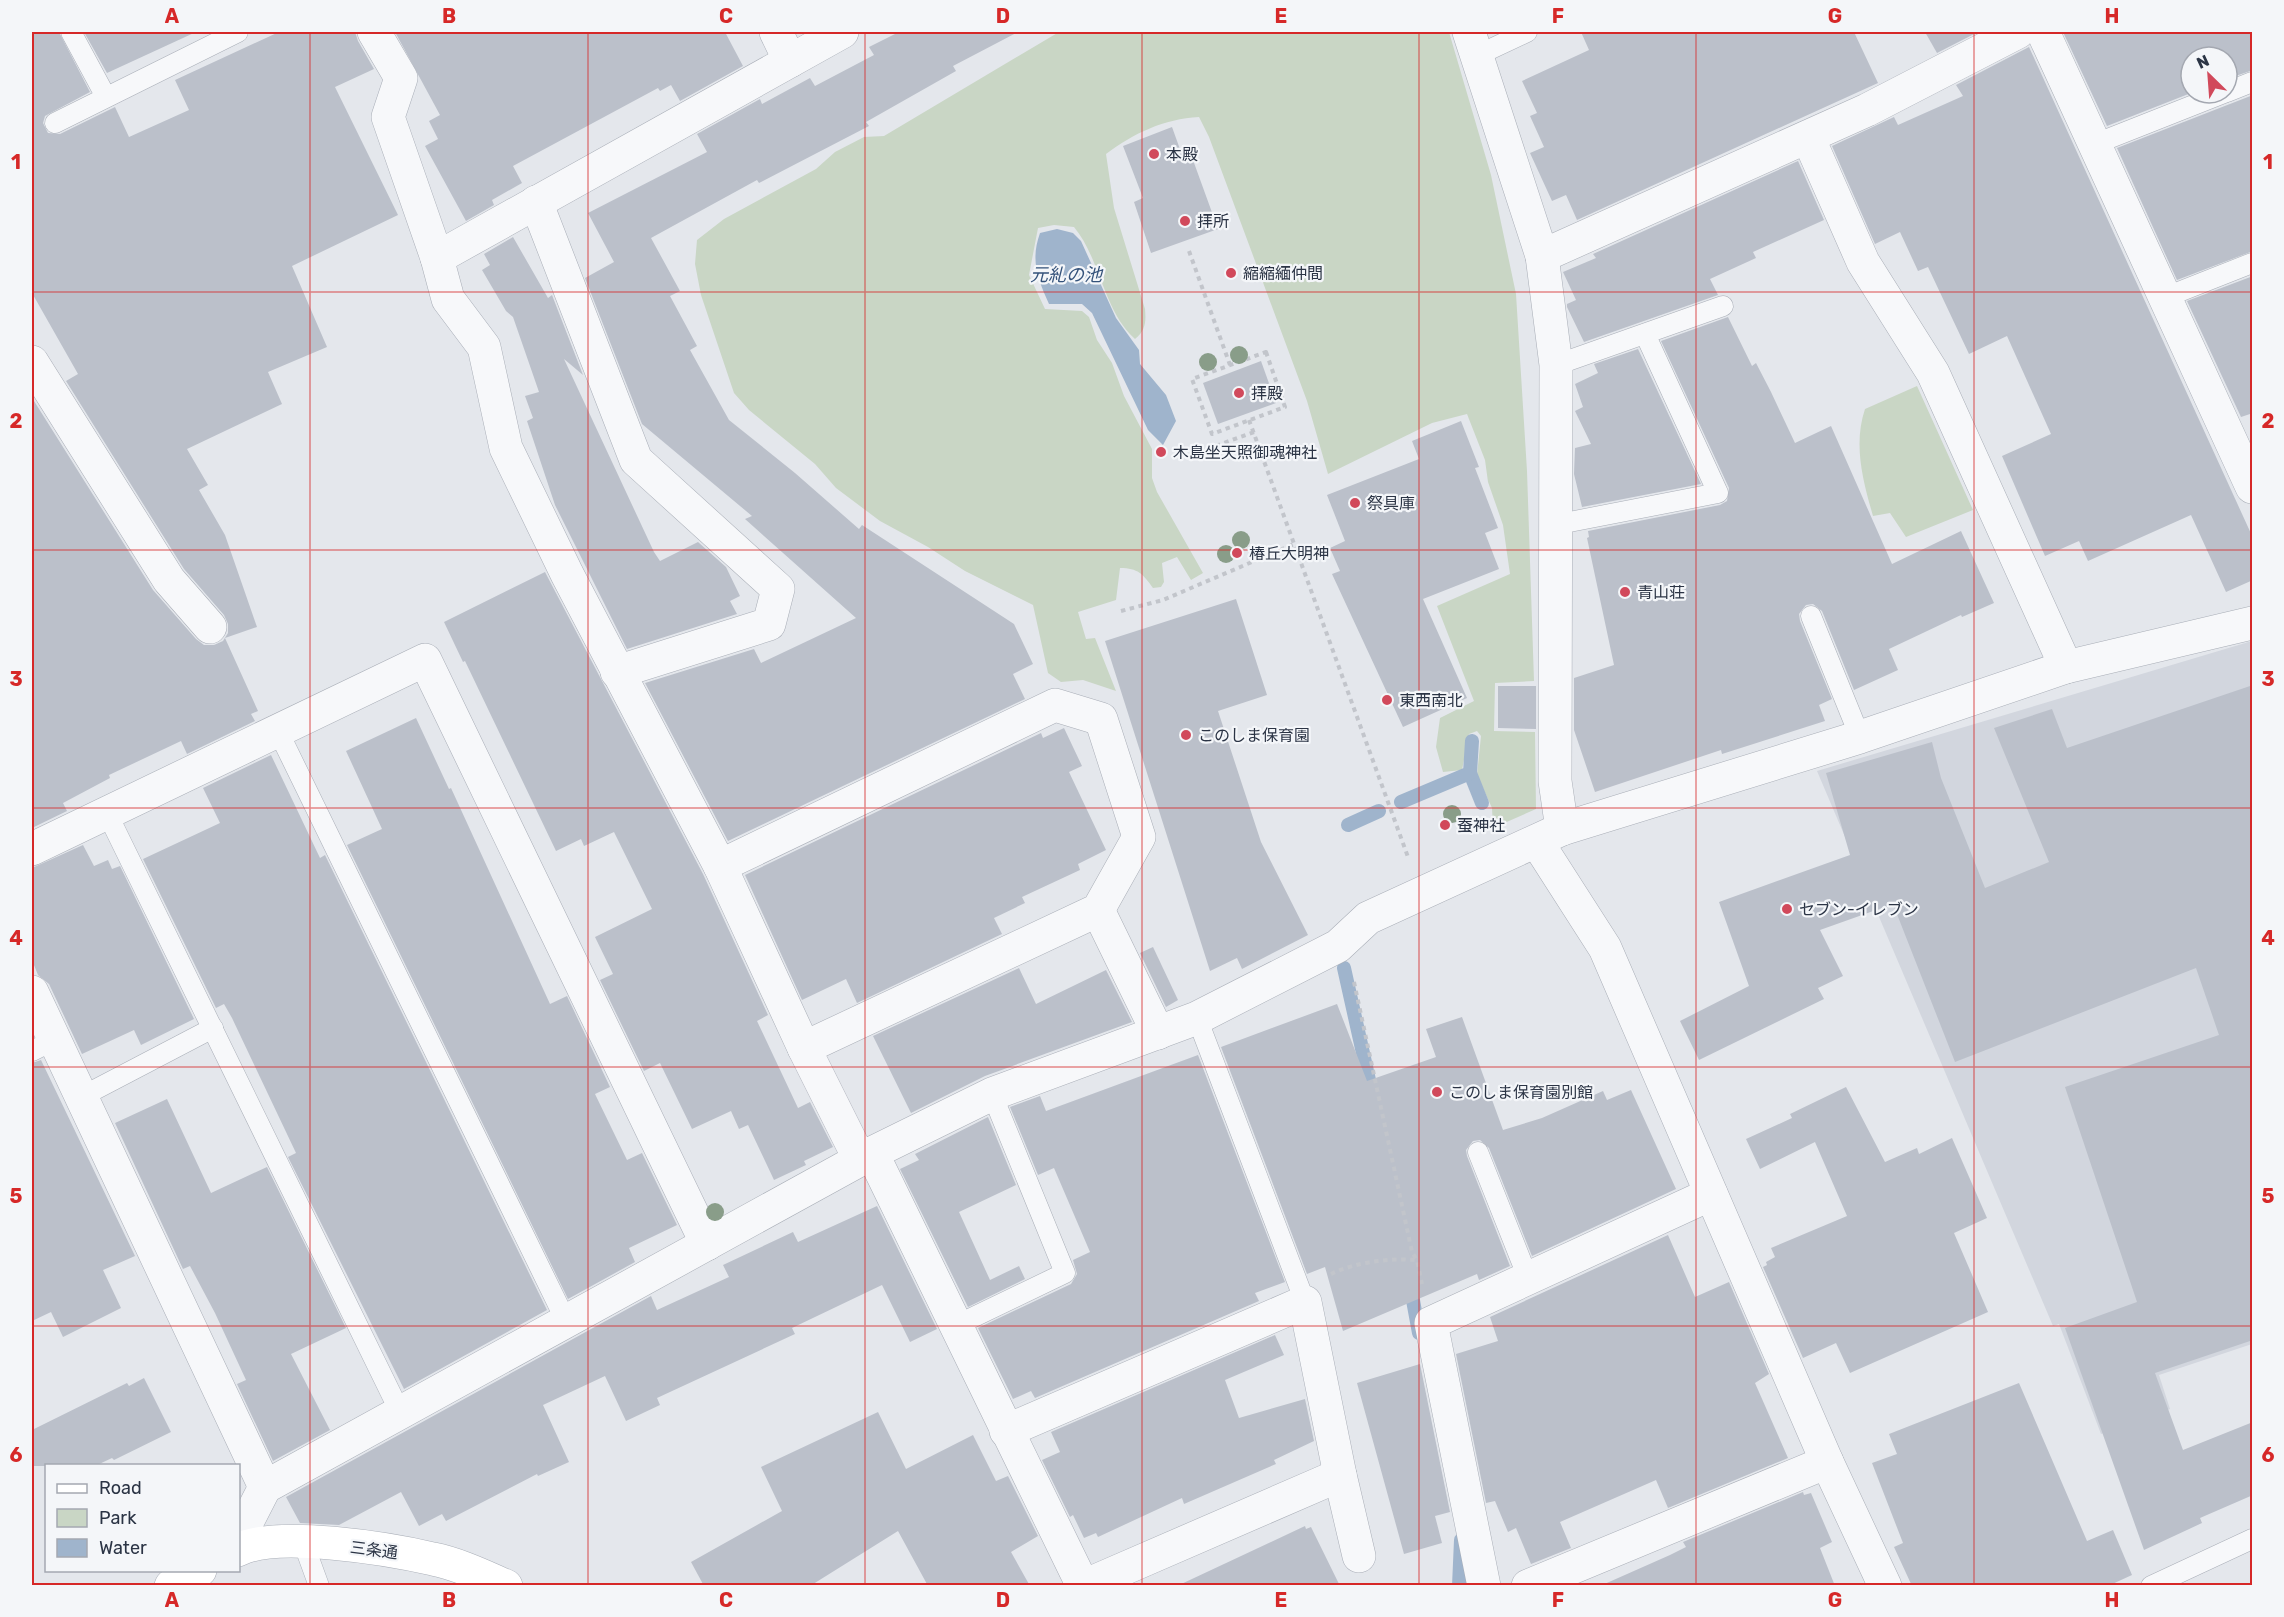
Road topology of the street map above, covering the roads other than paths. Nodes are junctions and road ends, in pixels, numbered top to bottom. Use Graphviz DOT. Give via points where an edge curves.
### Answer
graph roads {
  1 [pos="71,32"];
  2 [pos="238,32"];
  3 [pos="374,32"];
  4 [pos="776,32"];
  5 [pos="842,32"];
  6 [pos="1527,32"];
  7 [pos="2018,32"];
  8 [pos="2043,32"];
  9 [pos="1474,43"];
  10 [pos="790,61"];
  11 [pos="106,97"];
  12 [pos="2193,105"];
  13 [pos="55,123"];
  14 [pos="1808,138"];
  15 [pos="2095,144"];
  16 [pos="536,202"];
  17 [pos="1542,256"];
  18 [pos="437,258"];
  19 [pos="2253,263"];
  20 [pos="2166,297"];
  21 [pos="1724,306"];
  22 [pos="1645,334"];
  23 [pos="32,362"];
  24 [pos="1556,365"];
  25 [pos="2245,452"];
  26 [pos="2253,487"];
  27 [pos="1554,525"];
  28 [pos="1811,616"];
  29 [pos="2253,623"];
  30 [pos="210,627"];
  31 [pos="2066,667"];
  32 [pos="617,672"];
  33 [pos="278,731"];
  34 [pos="1860,737"];
  35 [pos="107,813"];
  36 [pos="1549,835"];
  37 [pos="32,849"];
  38 [pos="720,866"];
  39 [pos="1098,910"];
  40 [pos="32,992"];
  41 [pos="1197,1018"];
  42 [pos="213,1028"];
  43 [pos="1158,1033"];
  44 [pos="43,1046"];
  45 [pos="804,1048"];
  46 [pos="992,1094"];
  47 [pos="81,1097"];
  48 [pos="1478,1152"];
  49 [pos="866,1156"];
  50 [pos="1711,1194"];
  51 [pos="707,1244"];
  52 [pos="1528,1278"];
  53 [pos="1303,1296"];
  54 [pos="566,1321"];
  55 [pos="955,1326"];
  56 [pos="400,1412"];
  57 [pos="1006,1431"];
  58 [pos="1827,1462"];
  59 [pos="1340,1475"];
  60 [pos="265,1487"];
  61 [pos="2253,1539"];
  62 [pos="303,1542"];
  63 [pos="243,1547"];
  64 [pos="1359,1556"];
  65 [pos="196,1572"];
  66 [pos="171,1586"];
  67 [pos="320,1586"];
  68 [pos="506,1586"];
  69 [pos="1083,1586"];
  70 [pos="1484,1586"];
  71 [pos="1528,1586"];
  72 [pos="1885,1586"];
  73 [pos="2151,1586"];
  1 -- 11 [label="lane"];
  2 -- 11 [label="lane"];
  3 -- 18 [label="street" via="401,78 388,117"];
  4 -- 10 [label="street"];
  5 -- 10 [label="street"];
  6 -- 9 [label="lane"];
  7 -- 14 [label="street"];
  8 -- 15 [label="street"];
  9 -- 17 [label="street"];
  10 -- 16 [label="street"];
  11 -- 13 [label="lane"];
  12 -- 15 [label="lane"];
  14 -- 17 [label="street"];
  14 -- 31 [label="street" via="1863,262 1933,373"];
  15 -- 20 [label="street"];
  16 -- 18 [label="street"];
  16 -- 32 [label="street" via="636,460 778,589 769,624"];
  17 -- 24 [label="street"];
  18 -- 32 [label="street" via="448,299 484,347 507,448"];
  19 -- 20 [label="lane"];
  20 -- 25 [label="street"];
  21 -- 22 [label="lane"];
  22 -- 24 [label="lane"];
  22 -- 27 [label="lane" via="1718,493"];
  23 -- 30 [label="street" via="169,580"];
  24 -- 27 [label="street"];
  25 -- 26 [label="street"];
  27 -- 36 [label="street" via="1555,782"];
  28 -- 34 [label="lane"];
  29 -- 31 [label="street"];
  31 -- 34 [label="street"];
  32 -- 38 [label="street"];
  33 -- 35 [label="street"];
  33 -- 51 [label="street" via="425,660"];
  33 -- 54 [label="lane"];
  34 -- 36 [label="street"];
  35 -- 37 [label="street"];
  35 -- 42 [label="lane"];
  36 -- 41 [label="street" via="1368,918 1338,946"];
  36 -- 50 [label="street" via="1605,948"];
  38 -- 39 [label="street" via="1055,705 1101,719 1139,837"];
  38 -- 45 [label="street"];
  39 -- 43 [label="street"];
  39 -- 45 [label="street"];
  40 -- 44 [label="street"];
  41 -- 43 [label="street"];
  41 -- 53 [label="lane"];
  42 -- 47 [label="lane"];
  42 -- 56 [label="lane"];
  43 -- 46 [label="street"];
  44 -- 47 [label="street"];
  45 -- 49 [label="street"];
  46 -- 49 [label="street"];
  46 -- 55 [label="lane" via="1065,1273"];
  47 -- 60 [label="street"];
  48 -- 52 [label="lane"];
  49 -- 51 [label="street"];
  49 -- 55 [label="street"];
  50 -- 52 [label="street"];
  50 -- 58 [label="street"];
  51 -- 54 [label="street"];
  52 -- 70 [label="street" via="1431,1323"];
  53 -- 57 [label="street"];
  53 -- 59 [label="street"];
  54 -- 56 [label="street"];
  55 -- 57 [label="street"];
  56 -- 60 [label="street"];
  57 -- 69 [label="street"];
  58 -- 71 [label="street"];
  58 -- 72 [label="street"];
  59 -- 64 [label="street"];
  59 -- 69 [label="street"];
  60 -- 63 [label="street" via="246,1524"];
  61 -- 73 [label="lane"];
  62 -- 63 [label="main road, 三条通"];
  62 -- 67 [label="lane"];
  62 -- 68 [label="main road, 三条通" via="435,1559"];
  65 -- 66 [label="main road"];
}
